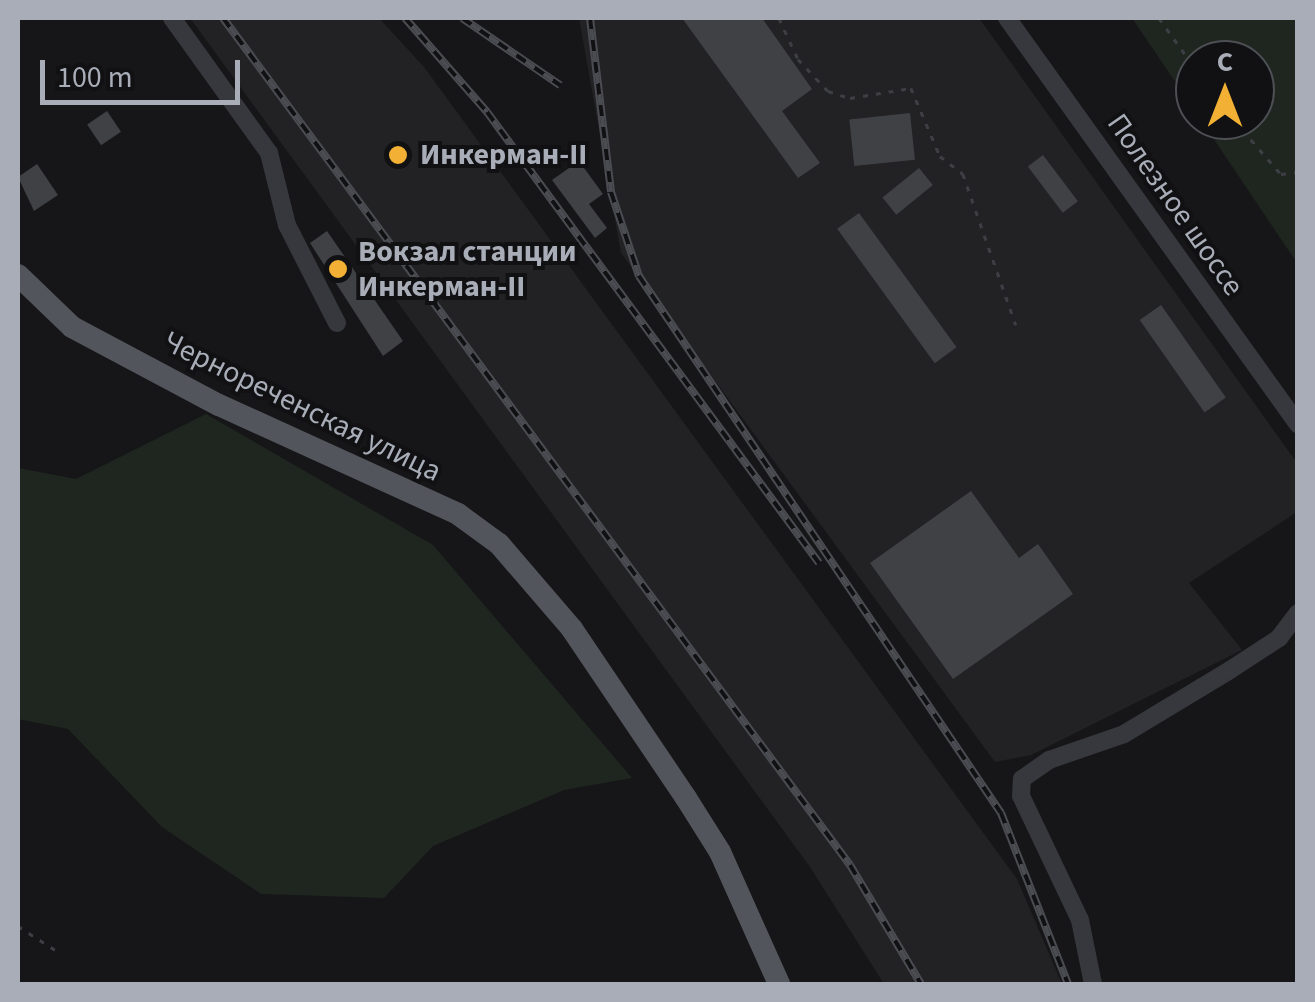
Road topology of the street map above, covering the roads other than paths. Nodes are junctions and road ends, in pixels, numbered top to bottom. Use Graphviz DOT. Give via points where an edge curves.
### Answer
graph roads {
  1 [pos="172,18"];
  2 [pos="1007,18"];
  3 [pos="18,274"];
  4 [pos="337,324"];
  5 [pos="1298,424"];
  6 [pos="1298,613"];
  7 [pos="779,984"];
  8 [pos="1093,984"];
  1 -- 4 [label="street" via="268,154 287,226"];
  2 -- 5 [label="street, Полезное шоссе"];
  3 -- 7 [label="main road, Чернореченская улица" via="72,327 480,528 553,603 720,852"];
  6 -- 8 [label="street" via="1279,638 1124,734 1049,760 1022,779 1021,796 1080,920"];
}
